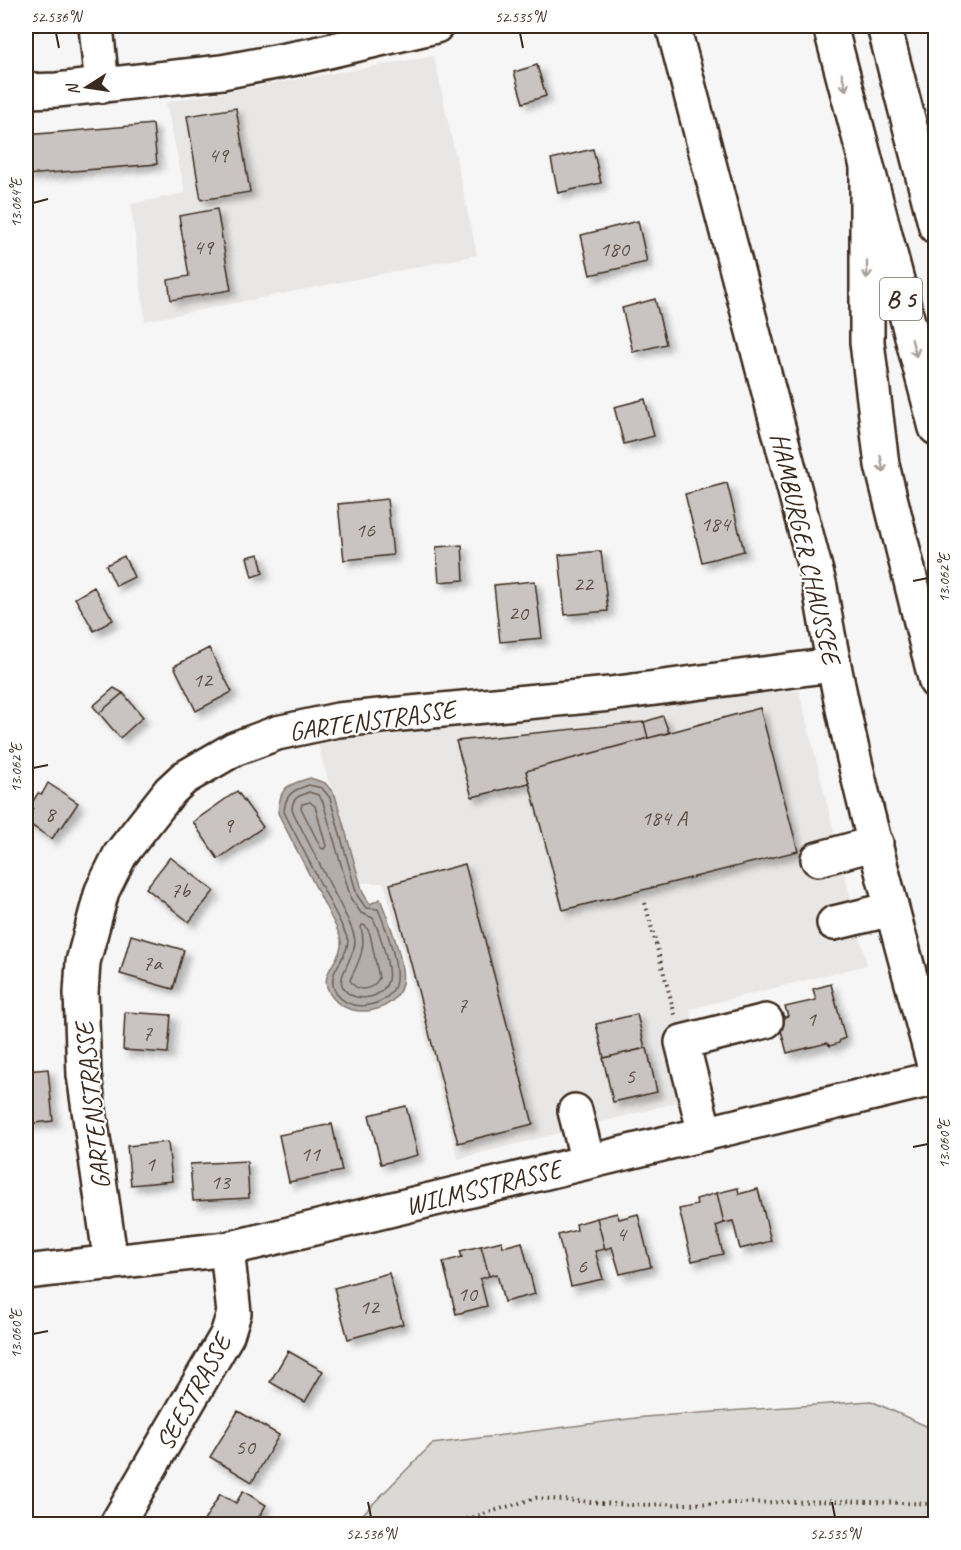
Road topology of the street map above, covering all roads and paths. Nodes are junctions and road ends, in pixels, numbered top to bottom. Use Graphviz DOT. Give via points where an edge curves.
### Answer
graph roads {
  1 [pos="96,26"];
  2 [pos="436,26"];
  3 [pos="673,26"];
  4 [pos="830,26"];
  5 [pos="884,26"];
  6 [pos="102,86"];
  7 [pos="26,91"];
  8 [pos="867,170"];
  9 [pos="928,178"];
  10 [pos="936,227"];
  11 [pos="936,428"];
  12 [pos="832,665"];
  13 [pos="936,682"];
  14 [pos="876,843"];
  15 [pos="818,859"];
  16 [pos="645,903"];
  17 [pos="892,909"];
  18 [pos="834,923"];
  19 [pos="766,1020"];
  20 [pos="682,1042"];
  21 [pos="936,1072"];
  22 [pos="936,1078"];
  23 [pos="575,1110"];
  24 [pos="705,1134"];
  25 [pos="588,1162"];
  26 [pos="226,1249"];
  27 [pos="111,1263"];
  28 [pos="26,1272"];
  29 [pos="936,1504"];
  30 [pos="117,1524"];
  31 [pos="456,1524"];
  1 -- 6 [label="main road"];
  2 -- 6 [label="main road" via="222,72"];
  3 -- 12 [label="main road, HAMBURGER CHAUSSEE" via="820,587"];
  4 -- 8 [label="main road, B 5, one-way"];
  5 -- 9 [label="main road"];
  6 -- 7 [label="main road"];
  8 -- 11 [label="main road, B 5, one-way"];
  8 -- 13 [label="main road, one-way" via="867,342 882,465"];
  9 -- 10 [label="main road"];
  12 -- 14 [label="main road, HAMBURGER CHAUSSEE"];
  12 -- 27 [label="main road, GARTENSTRASSE" via="610,694 338,720 277,733 234,748 184,778 120,855 102,891 83,962 84,1075"];
  14 -- 15 [label="main road"];
  14 -- 17 [label="main road, HAMBURGER CHAUSSEE"];
  16 -- 20 [label="path"];
  17 -- 18 [label="main road"];
  17 -- 21 [label="main road, HAMBURGER CHAUSSEE"];
  19 -- 20 [label="main road"];
  20 -- 24 [label="main road"];
  22 -- 24 [label="main road, WILMSSTRASSE"];
  23 -- 25 [label="main road"];
  24 -- 25 [label="main road, WILMSSTRASSE"];
  25 -- 26 [label="main road, WILMSSTRASSE"];
  26 -- 27 [label="main road, WILMSSTRASSE"];
  26 -- 30 [label="main road, SEESTRASSE" via="234,1313 227,1335"];
  27 -- 28 [label="main road, WILMSSTRASSE"];
  29 -- 31 [label="path" via="838,1501 631,1505 536,1498"];
}
